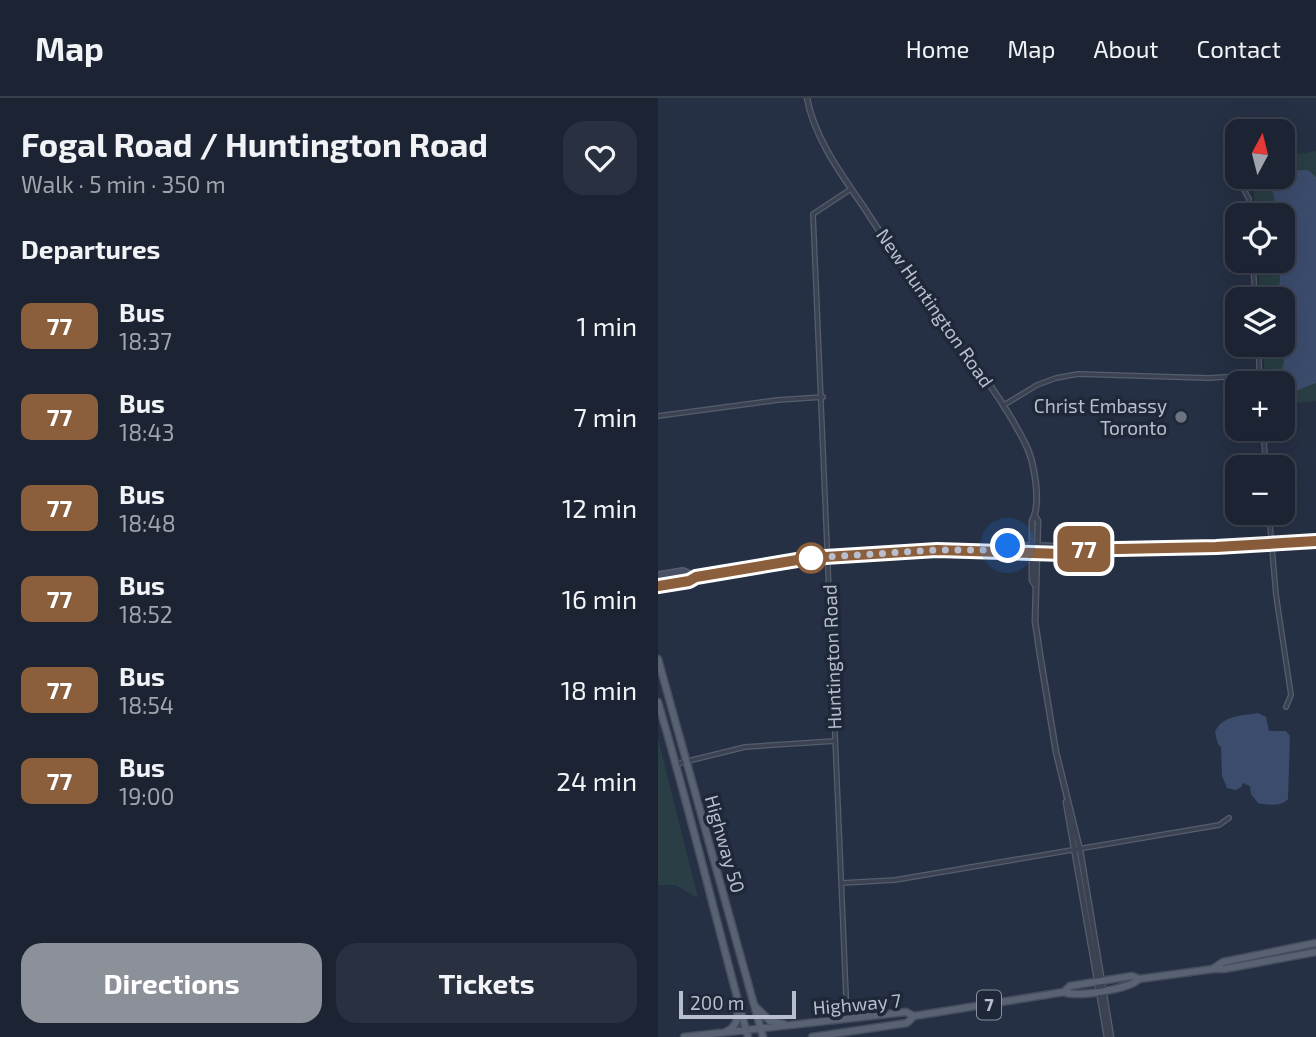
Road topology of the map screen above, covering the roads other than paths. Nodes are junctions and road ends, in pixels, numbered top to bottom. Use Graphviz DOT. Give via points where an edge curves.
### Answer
graph roads {
  1 [pos="807,98"];
  2 [pos="851,189"];
  3 [pos="1225,377"];
  4 [pos="823,397"];
  5 [pos="1004,405"];
  6 [pos="658,416"];
  7 [pos="1270,525"];
  8 [pos="1316,541"];
  9 [pos="1271,544"];
  10 [pos="1035,546"];
  11 [pos="1000,550"];
  12 [pos="1069,550"];
  13 [pos="1035,553"];
  14 [pos="828,557"];
  15 [pos="688,573"];
  16 [pos="658,577"];
  17 [pos="696,577"];
  18 [pos="689,581"];
  19 [pos="658,587"];
  20 [pos="658,659"];
  21 [pos="658,702"];
  22 [pos="1286,707"];
  23 [pos="835,741"];
  24 [pos="686,762"];
  25 [pos="677,764"];
  26 [pos="1229,818"];
  27 [pos="1077,851"];
  28 [pos="842,883"];
  29 [pos="1316,943"];
  30 [pos="1316,952"];
  31 [pos="1213,969"];
  32 [pos="1139,979"];
  33 [pos="732,980"];
  34 [pos="747,981"];
  35 [pos="1099,982"];
  36 [pos="1101,991"];
  37 [pos="1064,992"];
  38 [pos="914,1016"];
  39 [pos="847,1019"];
  40 [pos="816,1023"];
  41 [pos="762,1033"];
  42 [pos="747,1034"];
  43 [pos="847,1034"];
  44 [pos="685,1037"];
  45 [pos="812,1037"];
  46 [pos="1109,1037"];
  1 -- 2 [label="street, New Huntington Road" via="813,123"];
  2 -- 4 [label="street, Huntington Road" via="813,214"];
  2 -- 5 [label="street, New Huntington Road"];
  3 -- 5 [label="street" via="1078,374 1037,385"];
  4 -- 6 [label="street"];
  4 -- 14 [label="street, Huntington Road"];
  5 -- 10 [label="street, New Huntington Road" via="1031,458 1036,485"];
  7 -- 9 [label="street"];
  8 -- 9 [label="street"];
  9 -- 12 [label="street"];
  9 -- 22 [label="street" via="1291,695"];
  10 -- 11 [label="street"];
  10 -- 12 [label="street"];
  10 -- 13 [label="street, New Huntington Road"];
  11 -- 13 [label="street"];
  11 -- 14 [label="street"];
  12 -- 13 [label="street"];
  13 -- 27 [label="street, New Huntington Road" via="1035,621"];
  14 -- 17 [label="street"];
  14 -- 23 [label="street, Huntington Road"];
  15 -- 16 [label="main road"];
  15 -- 17 [label="street"];
  17 -- 18 [label="street"];
  18 -- 19 [label="main road"];
  20 -- 24 [label="main road, Highway 50"];
  21 -- 25 [label="main road, Highway 50"];
  23 -- 24 [label="street" via="745,747"];
  23 -- 28 [label="street, Huntington Road"];
  24 -- 25 [label="street"];
  24 -- 34 [label="main road, Highway 50"];
  25 -- 33 [label="main road, Highway 50"];
  26 -- 27 [label="street" via="1219,825"];
  27 -- 28 [label="street" via="895,880"];
  27 -- 35 [label="street, New Huntington Road"];
  28 -- 39 [label="street, Huntington Road"];
  29 -- 31 [label="main road, Highway 7 / 7" via="1223,962"];
  30 -- 31 [label="main road, Highway 7 / 7"];
  31 -- 32 [label="main road, Highway 7 / 7"];
  32 -- 35 [label="main road, Highway 7 / 7" via="1132,976"];
  32 -- 36 [label="main road, Highway 7 / 7" via="1135,985"];
  33 -- 42 [label="main road, Highway 50"];
  33 -- 44 [label="main road" via="738,1014 733,1028"];
  34 -- 40 [label="main road" via="757,1010 770,1021"];
  34 -- 41 [label="main road, Highway 50"];
  35 -- 36 [label="street, New Huntington Road"];
  35 -- 37 [label="main road, Highway 7 / 7" via="1070,986"];
  36 -- 37 [label="main road, Highway 7 / 7" via="1071,996"];
  36 -- 46 [label="street, New Huntington Road"];
  37 -- 38 [label="main road, Highway 7 / 7"];
  38 -- 39 [label="main road, Highway 7 / 7" via="906,1012"];
  38 -- 43 [label="main road, Highway 7 / 7" via="908,1023"];
  39 -- 40 [label="main road, Highway 7 / 7"];
  40 -- 41 [label="main road, Highway 7 / 7"];
  41 -- 42 [label="main road, Highway 7"];
  42 -- 44 [label="main road, Highway 7"];
  43 -- 45 [label="main road, Highway 7 / 7"];
}
